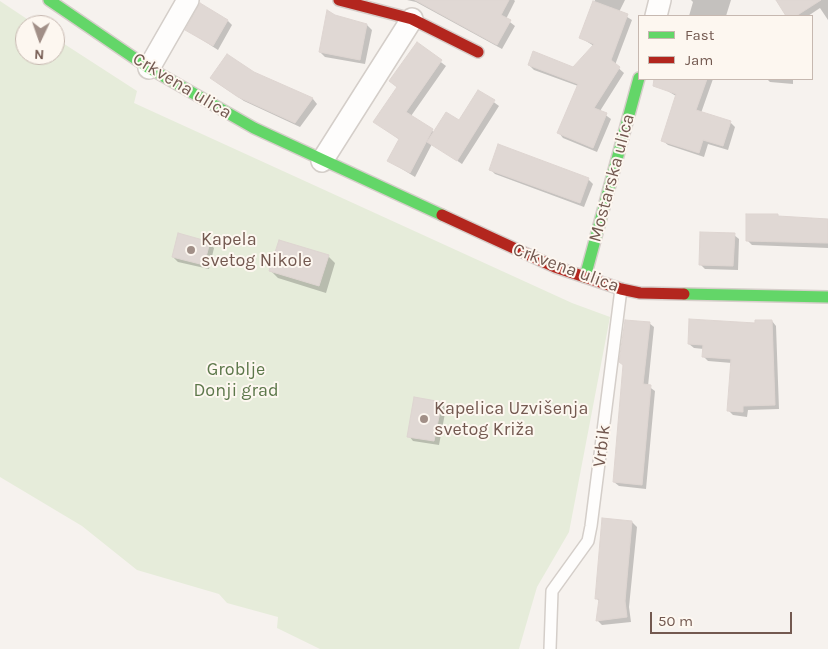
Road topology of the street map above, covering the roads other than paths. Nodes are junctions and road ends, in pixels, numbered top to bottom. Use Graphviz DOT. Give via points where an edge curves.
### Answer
graph roads {
  1 [pos="49,0"];
  2 [pos="188,0"];
  3 [pos="339,0"];
  4 [pos="660,0"];
  5 [pos="656,15"];
  6 [pos="412,19"];
  7 [pos="478,52"];
  8 [pos="149,68"];
  9 [pos="638,80"];
  10 [pos="322,160"];
  11 [pos="584,277"];
  12 [pos="621,289"];
  13 [pos="828,297"];
  14 [pos="550,649"];
  1 -- 8 [label="street, Crkvena ulica"];
  2 -- 8 [label="street"];
  3 -- 6 [label="street"];
  4 -- 5 [label="street"];
  6 -- 7 [label="street"];
  6 -- 10 [label="street"];
  8 -- 10 [label="street, Crkvena ulica" via="245,124"];
  9 -- 11 [label="street, Mostarska ulica"];
  10 -- 11 [label="street, Crkvena ulica" via="527,255"];
  11 -- 12 [label="street, Crkvena ulica"];
  12 -- 13 [label="street, Crkvena ulica" via="661,295"];
  12 -- 14 [label="lane, Vrbik" via="592,526 588,541 552,591"];
}
